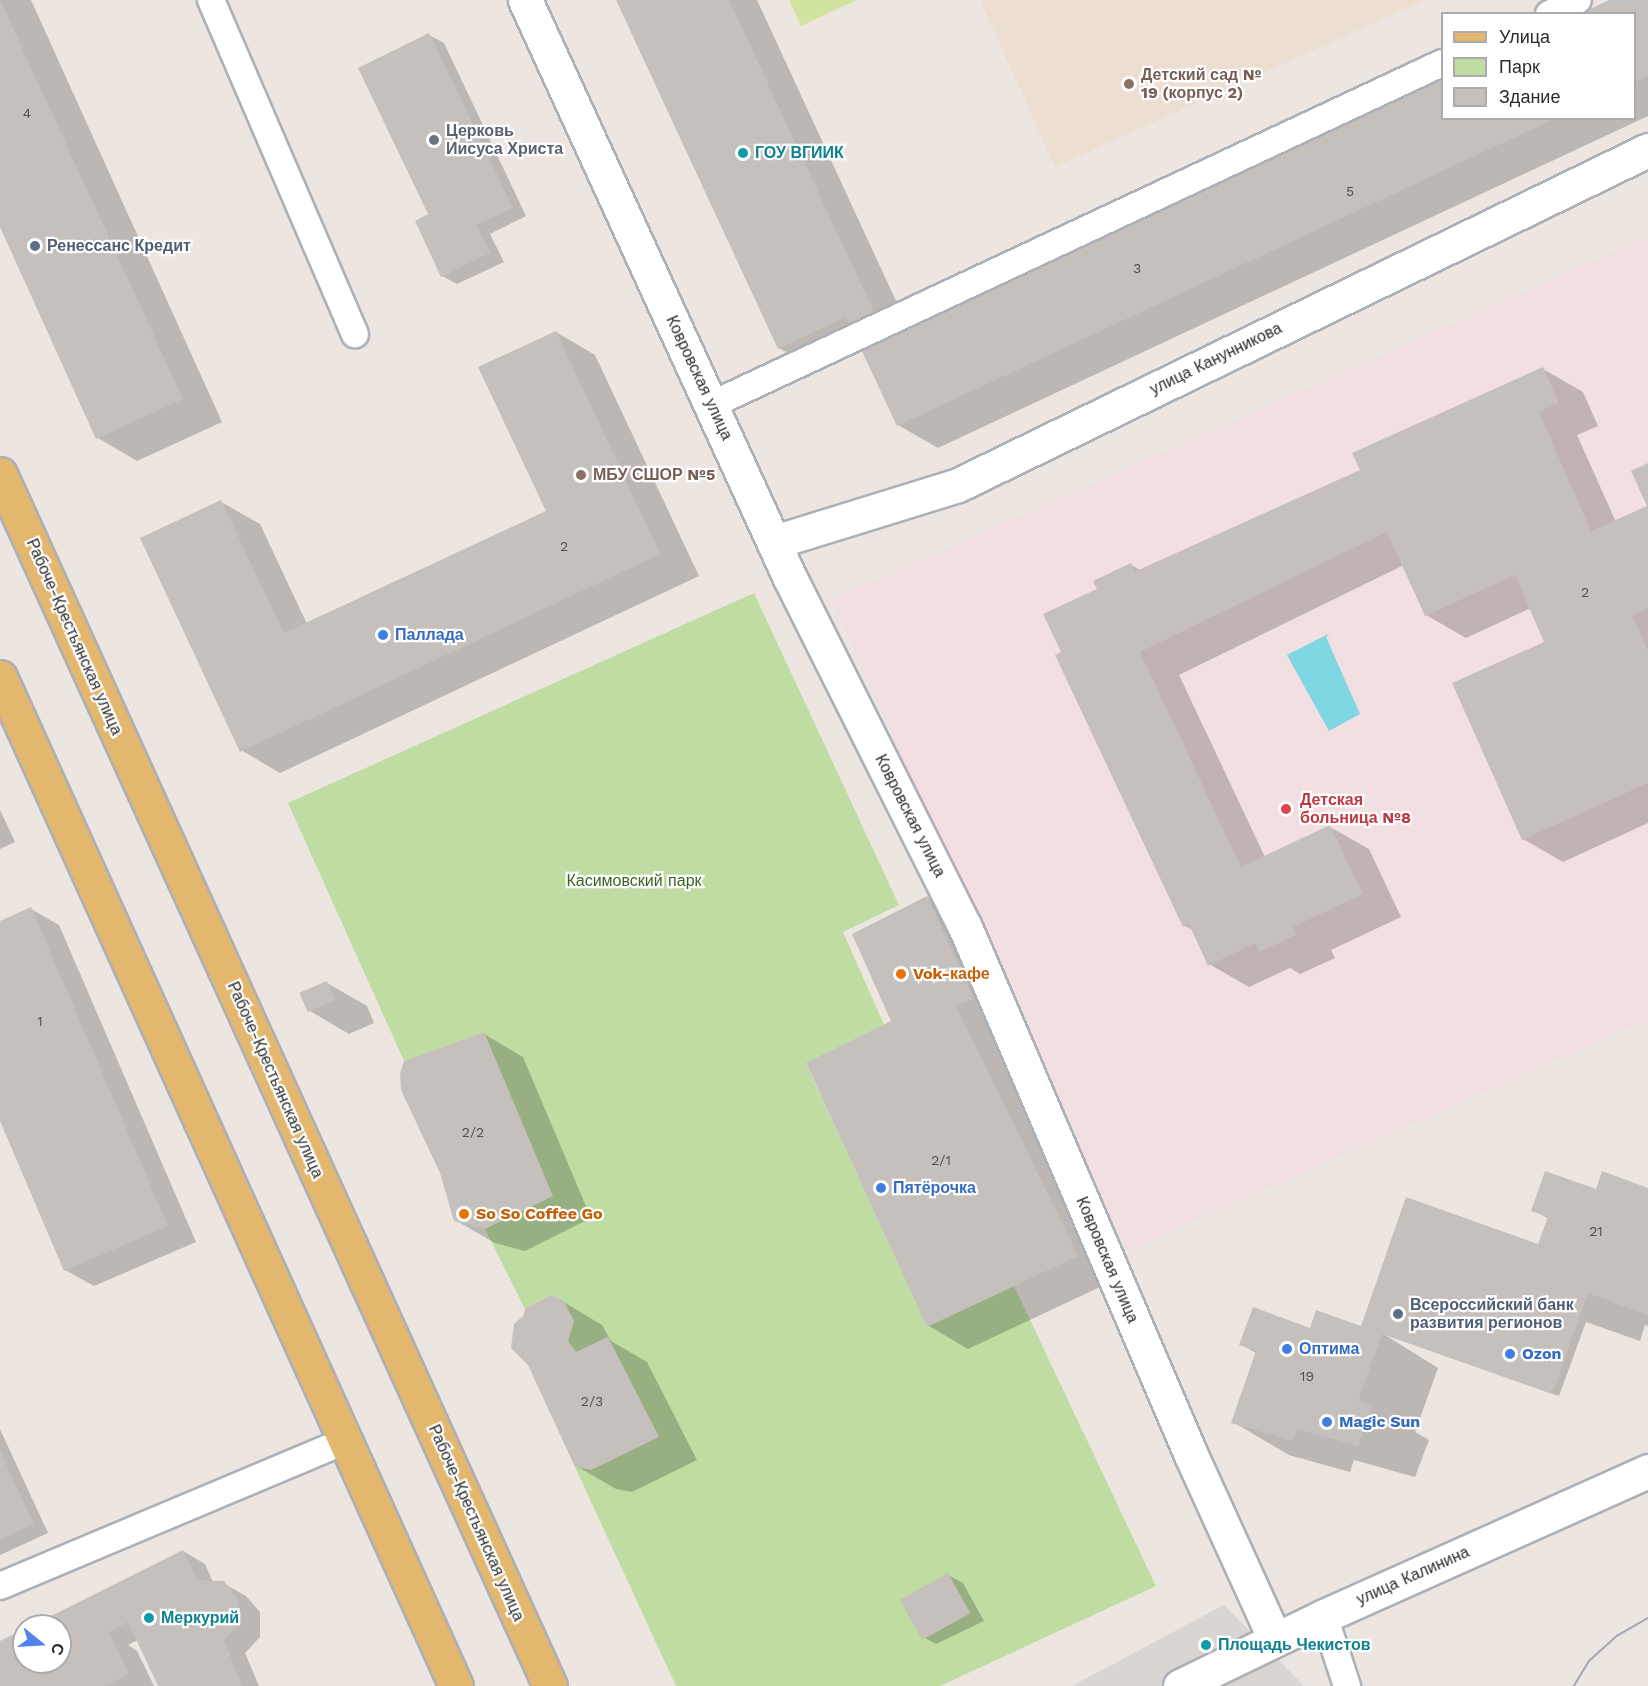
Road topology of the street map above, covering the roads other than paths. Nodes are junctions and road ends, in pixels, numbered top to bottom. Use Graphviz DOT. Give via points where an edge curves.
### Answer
graph roads {
  1 [pos="211,0"];
  2 [pos="525,0"];
  3 [pos="1578,0"];
  4 [pos="1553,12"];
  5 [pos="1441,64"];
  6 [pos="1648,150"];
  7 [pos="355,334"];
  8 [pos="711,405"];
  9 [pos="0,474"];
  10 [pos="774,542"];
  11 [pos="0,677"];
  12 [pos="345,1442"];
  13 [pos="1648,1471"];
  14 [pos="0,1586"];
  15 [pos="1324,1616"];
  16 [pos="1275,1639"];
  17 [pos="456,1686"];
  18 [pos="550,1686"];
  19 [pos="1180,1686"];
  20 [pos="1347,1686"];
  1 -- 7 [label="lane"];
  2 -- 8 [label="street, Ковровская улица"];
  3 -- 4 [label="lane"];
  5 -- 8 [label="lane"];
  6 -- 10 [label="street, улица Канунникова" via="958,485"];
  8 -- 10 [label="street, Ковровская улица"];
  9 -- 18 [label="main road, Рабоче-Крестьянская улица"];
  10 -- 16 [label="street, Ковровская улица" via="965,927 1191,1455"];
  11 -- 12 [label="main road"];
  12 -- 14 [label="lane"];
  12 -- 17 [label="main road"];
  13 -- 15 [label="street, улица Калинина"];
  15 -- 16 [label="street, улица Калинина"];
  15 -- 20 [label="lane"];
  16 -- 19 [label="street, улица Калинина"];
}
